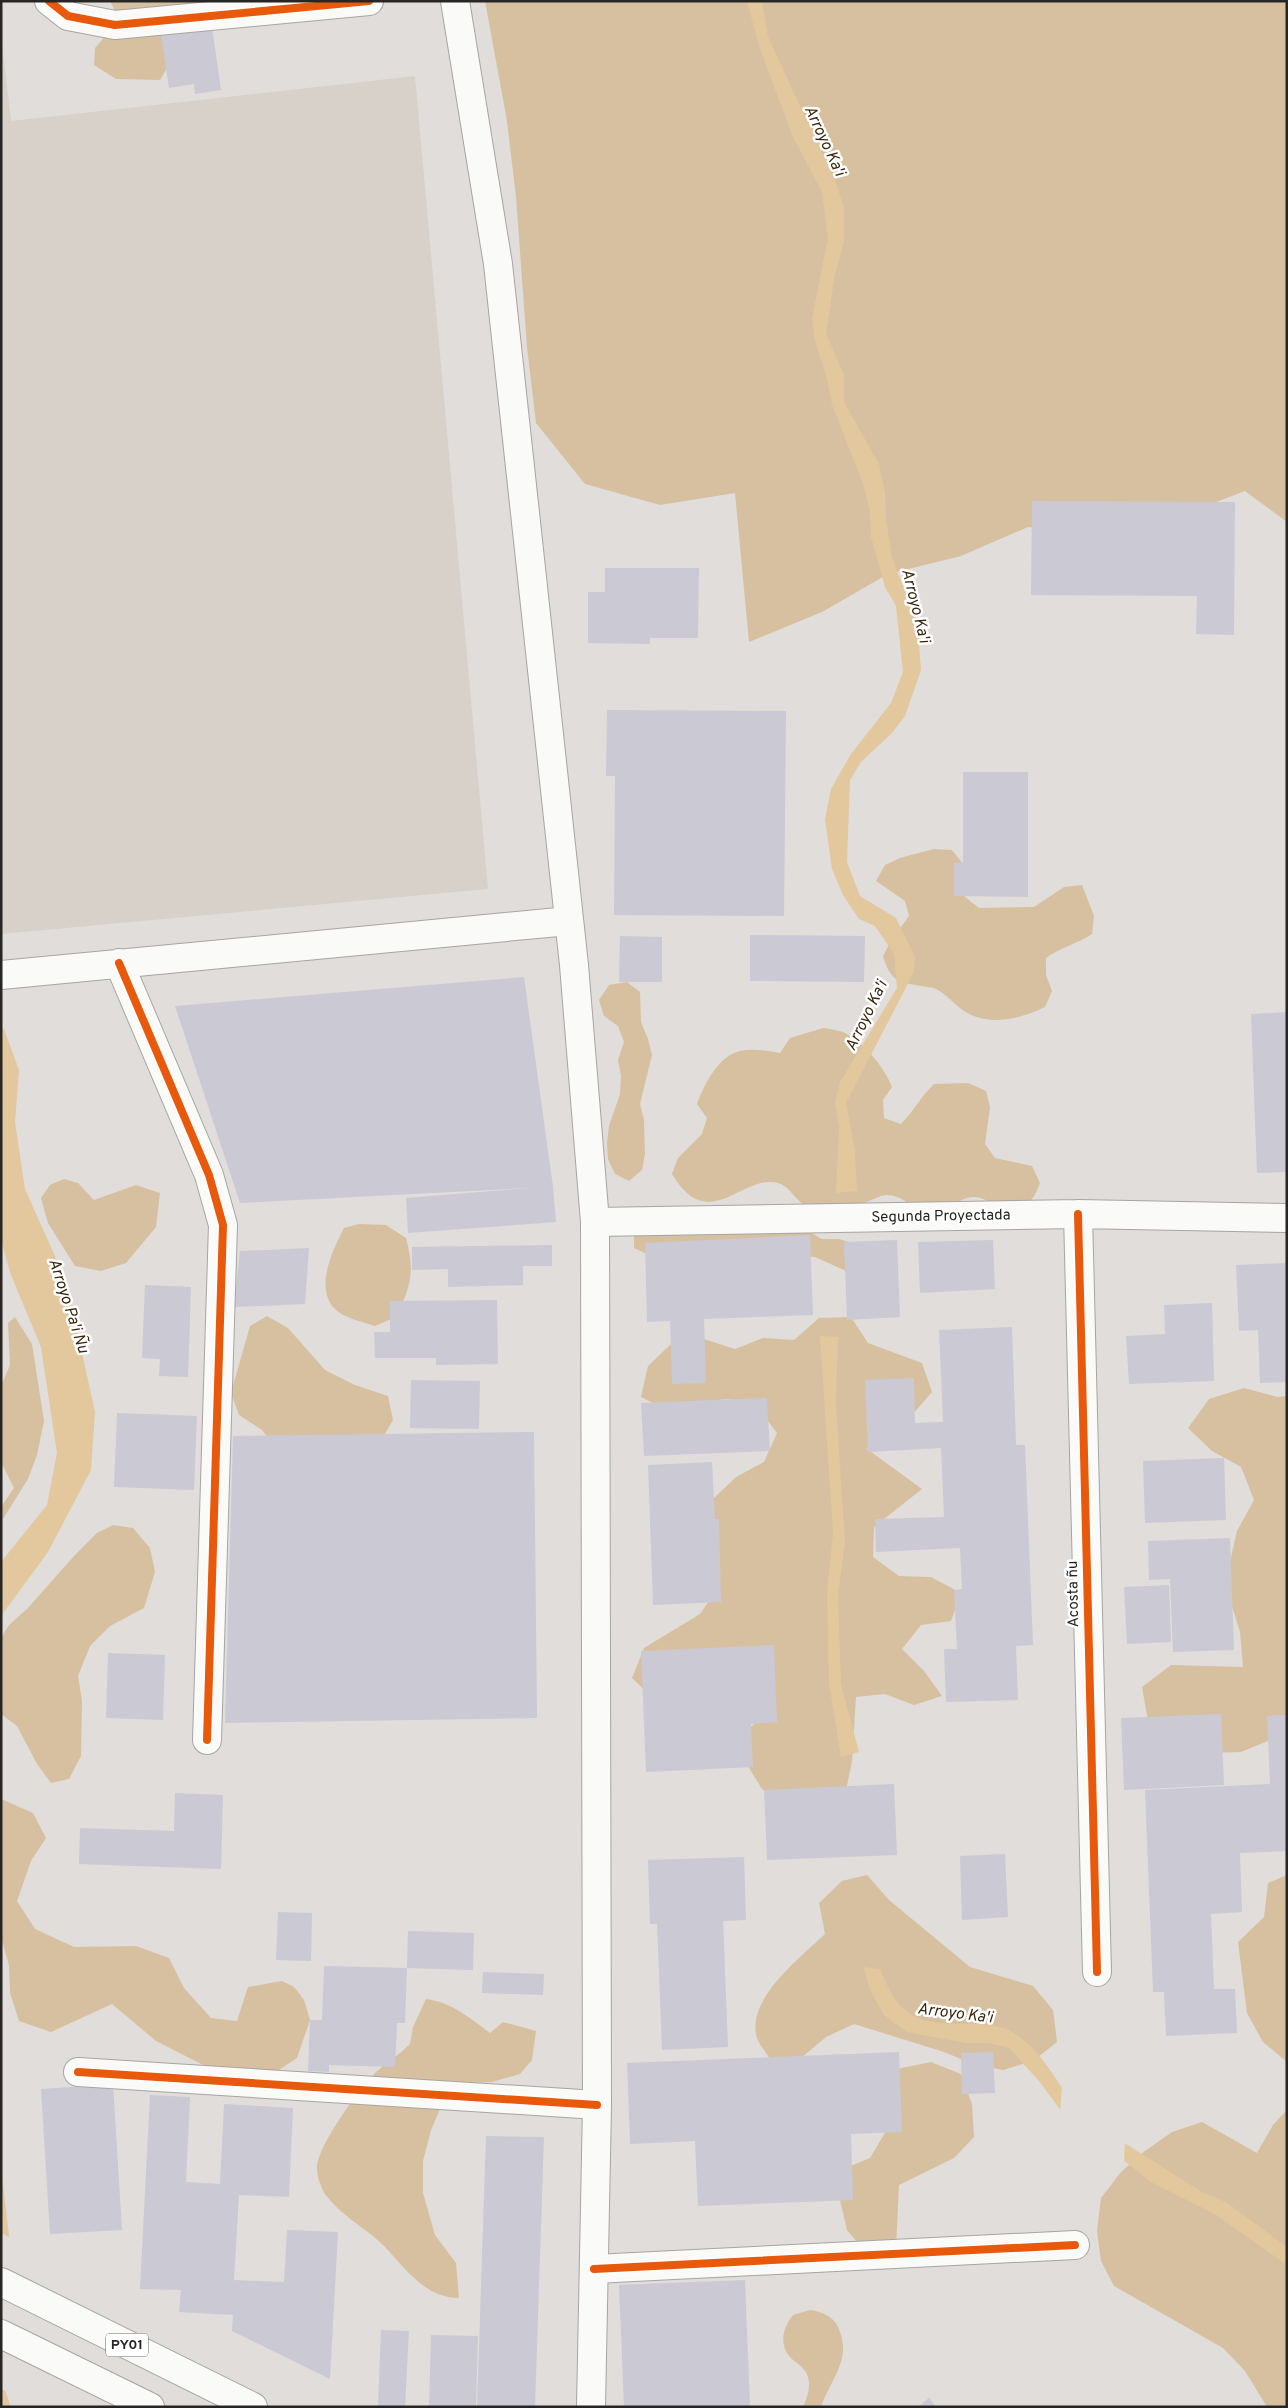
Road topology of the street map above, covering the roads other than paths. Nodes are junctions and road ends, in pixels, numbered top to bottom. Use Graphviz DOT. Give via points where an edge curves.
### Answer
graph roads {
  1 [pos="49,1"];
  2 [pos="370,1"];
  3 [pos="455,1"];
  4 [pos="569,921"];
  5 [pos="120,963"];
  6 [pos="1,975"];
  7 [pos="1078,1214"];
  8 [pos="1287,1218"];
  9 [pos="596,1222"];
  10 [pos="207,1740"];
  11 [pos="1097,1972"];
  12 [pos="78,2072"];
  13 [pos="597,2105"];
  14 [pos="1075,2244"];
  15 [pos="594,2269"];
  16 [pos="1,2282"];
  17 [pos="1,2334"];
  18 [pos="150,2407"];
  19 [pos="253,2407"];
  20 [pos="591,2407"];
  1 -- 2 [label="main road" via="68,16 115,25"];
  3 -- 4 [label="main road" via="498,264"];
  4 -- 5 [label="main road"];
  4 -- 9 [label="main road"];
  5 -- 6 [label="main road"];
  5 -- 10 [label="main road" via="209,1176 223,1226"];
  7 -- 8 [label="main road, Segunda Proyectada"];
  7 -- 9 [label="main road, Segunda Proyectada"];
  7 -- 11 [label="main road, Acosta ñu"];
  9 -- 13 [label="main road"];
  12 -- 13 [label="main road"];
  13 -- 15 [label="main road"];
  14 -- 15 [label="main road"];
  15 -- 20 [label="main road"];
  16 -- 19 [label="main road, PY01"];
  17 -- 18 [label="main road"];
}
